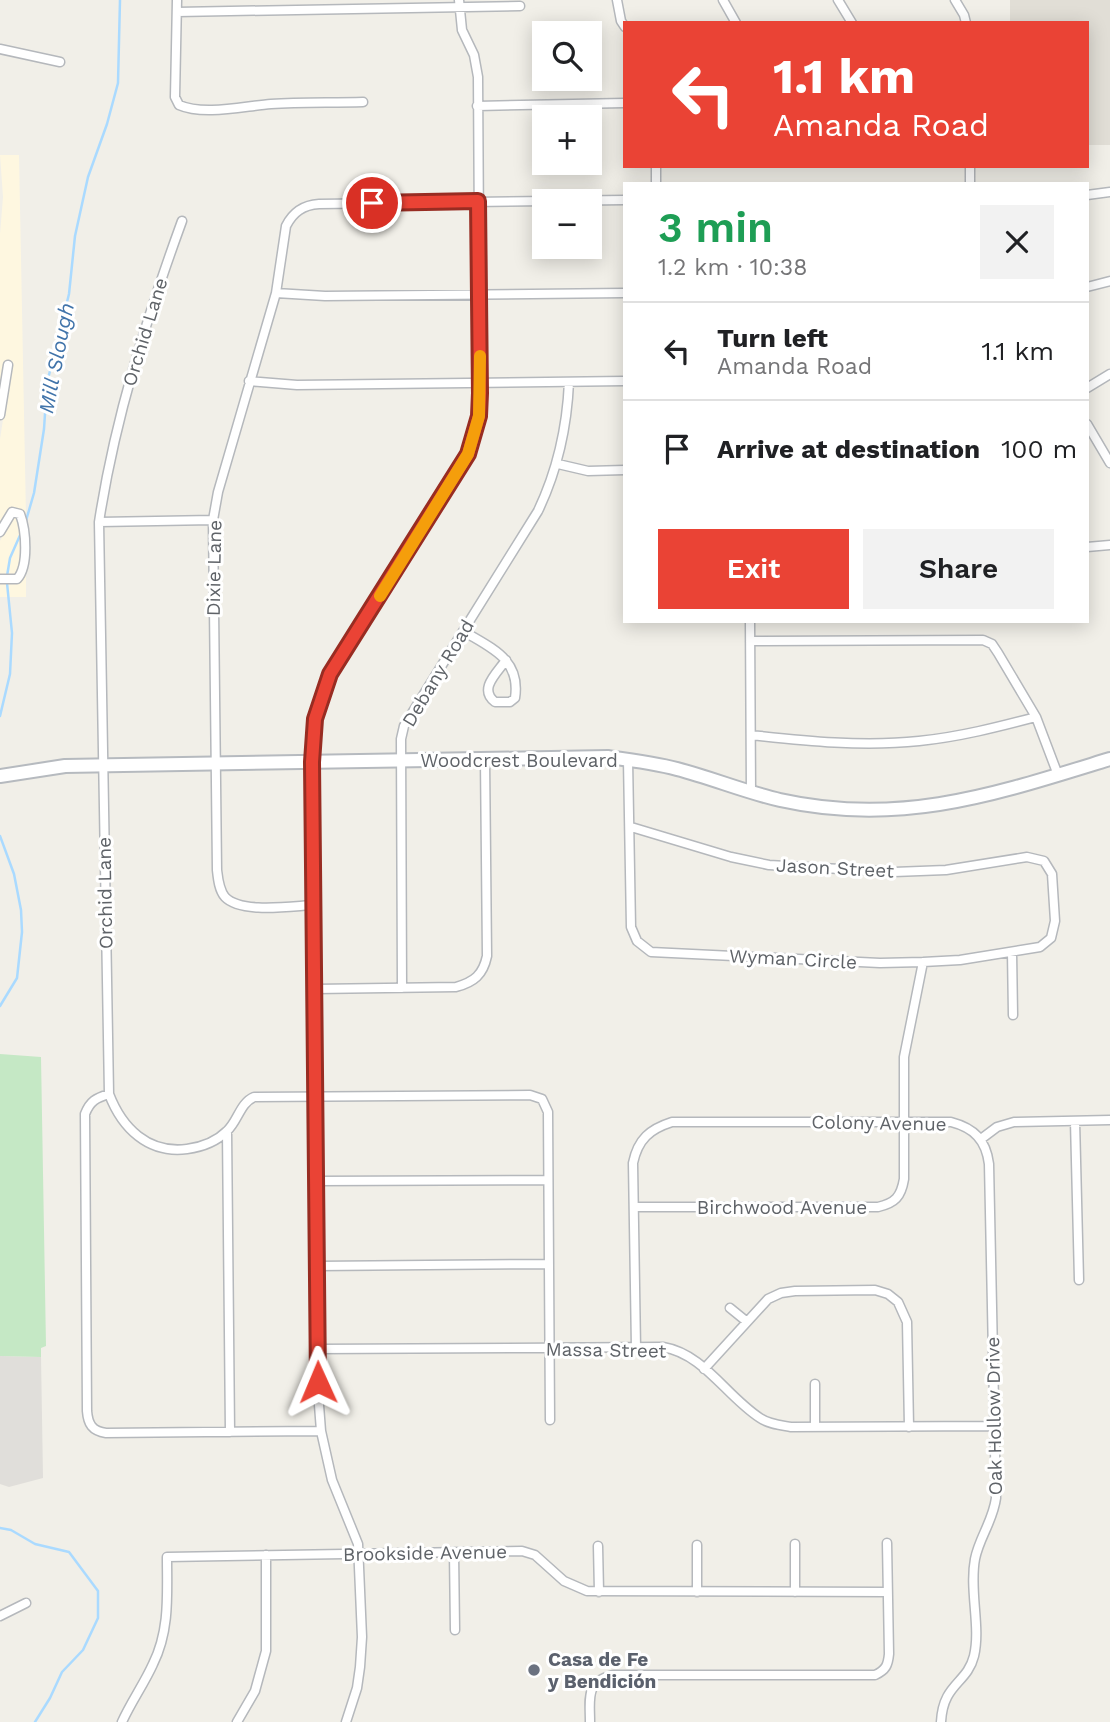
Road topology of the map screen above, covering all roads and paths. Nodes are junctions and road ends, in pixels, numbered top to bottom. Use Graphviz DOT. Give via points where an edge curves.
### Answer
graph roads {
  1 [pos="177,0"];
  2 [pos="260,0"];
  3 [pos="617,0"];
  4 [pos="723,0"];
  5 [pos="838,0"];
  6 [pos="955,0"];
  7 [pos="459,4"];
  8 [pos="520,6"];
  9 [pos="260,10"];
  10 [pos="177,12"];
  11 [pos="735,21"];
  12 [pos="851,21"];
  13 [pos="965,21"];
  14 [pos="623,24"];
  15 [pos="0,49"];
  16 [pos="60,62"];
  17 [pos="363,102"];
  18 [pos="623,103"];
  19 [pos="477,106"];
  20 [pos="1110,192"];
  21 [pos="1089,195"];
  22 [pos="623,200"];
  23 [pos="478,201"];
  24 [pos="182,221"];
  25 [pos="1110,281"];
  26 [pos="1089,286"];
  27 [pos="276,293"];
  28 [pos="623,293"];
  29 [pos="480,295"];
  30 [pos="8,365"];
  31 [pos="1110,374"];
  32 [pos="249,381"];
  33 [pos="623,381"];
  34 [pos="569,382"];
  35 [pos="480,383"];
  36 [pos="1089,387"];
  37 [pos="2,388"];
  38 [pos="0,415"];
  39 [pos="1089,427"];
  40 [pos="1110,463"];
  41 [pos="558,464"];
  42 [pos="623,470"];
  43 [pos="213,520"];
  44 [pos="99,522"];
  45 [pos="0,532"];
  46 [pos="1110,545"];
  47 [pos="1089,547"];
  48 [pos="1,579"];
  49 [pos="750,623"];
  50 [pos="463,631"];
  51 [pos="750,641"];
  52 [pos="506,660"];
  53 [pos="1036,717"];
  54 [pos="751,735"];
  55 [pos="485,759"];
  56 [pos="1110,759"];
  57 [pos="628,760"];
  58 [pos="401,761"];
  59 [pos="312,762"];
  60 [pos="215,764"];
  61 [pos="103,765"];
  62 [pos="1058,775"];
  63 [pos="0,776"];
  64 [pos="751,793"];
  65 [pos="631,827"];
  66 [pos="1044,861"];
  67 [pos="314,905"];
  68 [pos="1012,952"];
  69 [pos="923,962"];
  70 [pos="402,988"];
  71 [pos="315,989"];
  72 [pos="1013,1016"];
  73 [pos="109,1094"];
  74 [pos="316,1097"];
  75 [pos="1110,1120"];
  76 [pos="1075,1121"];
  77 [pos="904,1122"];
  78 [pos="227,1131"];
  79 [pos="981,1139"];
  80 [pos="548,1180"];
  81 [pos="316,1181"];
  82 [pos="634,1207"];
  83 [pos="548,1264"];
  84 [pos="317,1266"];
  85 [pos="1079,1280"];
  86 [pos="730,1308"];
  87 [pos="746,1321"];
  88 [pos="636,1348"];
  89 [pos="317,1349"];
  90 [pos="550,1349"];
  91 [pos="704,1369"];
  92 [pos="815,1384"];
  93 [pos="550,1420"];
  94 [pos="995,1426"];
  95 [pos="815,1427"];
  96 [pos="909,1427"];
  97 [pos="321,1431"];
  98 [pos="230,1432"];
  99 [pos="887,1543"];
  100 [pos="795,1544"];
  101 [pos="697,1545"];
  102 [pos="598,1546"];
  103 [pos="454,1552"];
  104 [pos="359,1553"];
  105 [pos="266,1555"];
  106 [pos="599,1592"];
  107 [pos="697,1592"];
  108 [pos="795,1592"];
  109 [pos="887,1592"];
  110 [pos="26,1603"];
  111 [pos="0,1616"];
  112 [pos="455,1630"];
  113 [pos="122,1722"];
  114 [pos="237,1722"];
  115 [pos="346,1722"];
  116 [pos="590,1722"];
  117 [pos="941,1722"];
  1 -- 10 [label="street"];
  2 -- 9 [label="street"];
  3 -- 14 [label="street"];
  4 -- 11 [label="street"];
  5 -- 12 [label="street"];
  6 -- 13 [label="street"];
  7 -- 8 [label="street"];
  7 -- 9 [label="street"];
  7 -- 19 [label="street" via="462,30 474,55"];
  9 -- 10 [label="street"];
  10 -- 17 [label="street" via="179,105 188,109"];
  15 -- 16 [label="street"];
  18 -- 19 [label="street"];
  19 -- 23 [label="street"];
  20 -- 21 [label="street"];
  22 -- 23 [label="street"];
  23 -- 27 [label="street, Dixie Lane" via="319,204 299,209 286,226"];
  23 -- 29 [label="street"];
  24 -- 44 [label="street, Orchid Lane" via="135,356"];
  25 -- 26 [label="street"];
  27 -- 29 [label="street"];
  27 -- 32 [label="street, Dixie Lane"];
  28 -- 29 [label="street"];
  29 -- 35 [label="street"];
  30 -- 37 [label="street"];
  31 -- 36 [label="street"];
  32 -- 35 [label="street" via="296,385"];
  32 -- 43 [label="street, Dixie Lane"];
  33 -- 34 [label="street"];
  34 -- 35 [label="street"];
  34 -- 41 [label="street, Debany Road"];
  35 -- 59 [label="street" via="479,416 468,454 330,674 315,719"];
  37 -- 38 [label="street"];
  39 -- 40 [label="street"];
  41 -- 42 [label="street" via="588,471"];
  41 -- 50 [label="street, Debany Road" via="538,511"];
  43 -- 44 [label="street"];
  43 -- 60 [label="street, Dixie Lane"];
  44 -- 61 [label="street, Orchid Lane"];
  45 -- 48 [label="street" via="12,512 20,514 22,573 17,579"];
  46 -- 47 [label="street"];
  49 -- 51 [label="street"];
  50 -- 52 [label="street"];
  50 -- 58 [label="street, Debany Road" via="410,713 401,739"];
  51 -- 53 [label="street" via="983,640 992,644"];
  51 -- 54 [label="street"];
  52 -- 52 [label="street" via="516,678 515,698 495,702 489,698 489,683"];
  53 -- 54 [label="street" via="919,741 813,742"];
  53 -- 62 [label="street"];
  54 -- 64 [label="street"];
  55 -- 57 [label="street, Woodcrest Boulevard"];
  55 -- 58 [label="street, Woodcrest Boulevard"];
  55 -- 70 [label="street" via="484,969 456,988"];
  56 -- 62 [label="street, Woodcrest Boulevard"];
  57 -- 64 [label="street, Woodcrest Boulevard" via="677,769"];
  57 -- 65 [label="street, Wyman Circle"];
  58 -- 59 [label="street, Woodcrest Boulevard"];
  58 -- 70 [label="street, Debany Road"];
  59 -- 60 [label="street, Woodcrest Boulevard"];
  59 -- 67 [label="street"];
  60 -- 61 [label="street, Woodcrest Boulevard"];
  60 -- 67 [label="street, Dixie Lane" via="217,870 224,897 247,907"];
  61 -- 63 [label="street, Woodcrest Boulevard"];
  61 -- 73 [label="street, Orchid Lane"];
  62 -- 64 [label="street, Woodcrest Boulevard" via="988,796 920,808 848,809"];
  65 -- 66 [label="street, Jason Street" via="769,865 894,872 946,870 1027,857"];
  65 -- 69 [label="street, Wyman Circle" via="631,927 637,941 651,952"];
  66 -- 68 [label="street, Wyman Circle" via="1052,874 1055,920 1051,938 1040,947"];
  67 -- 71 [label="street"];
  68 -- 69 [label="street, Wyman Circle"];
  68 -- 72 [label="street"];
  69 -- 77 [label="street, Birchwood Avenue" via="904,1057"];
  70 -- 71 [label="street"];
  71 -- 74 [label="street"];
  73 -- 78 [label="street, Orchid Lane" via="115,1111 131,1131 165,1149 202,1146"];
  73 -- 98 [label="street" via="96,1098 85,1114 88,1419 98,1432 106,1433"];
  74 -- 78 [label="street, Orchid Lane" via="254,1097"];
  74 -- 80 [label="street, Orchid Lane" via="530,1095 542,1100 548,1112"];
  74 -- 81 [label="street"];
  75 -- 76 [label="street"];
  76 -- 79 [label="street" via="1014,1122"];
  76 -- 85 [label="street"];
  77 -- 79 [label="street, Colony Avenue" via="951,1122 967,1126"];
  77 -- 82 [label="street, Colony Avenue" via="672,1122 656,1127 635,1151"];
  77 -- 82 [label="street, Birchwood Avenue" via="902,1192 890,1204"];
  78 -- 98 [label="street"];
  79 -- 94 [label="street, Oak Hollow Drive" via="989,1164"];
  80 -- 81 [label="street"];
  80 -- 83 [label="street"];
  81 -- 84 [label="street"];
  82 -- 88 [label="street"];
  83 -- 84 [label="street"];
  83 -- 90 [label="street"];
  84 -- 89 [label="street"];
  86 -- 87 [label="street"];
  87 -- 91 [label="street"];
  87 -- 96 [label="street" via="781,1293 875,1290 888,1294 904,1310 907,1322"];
  88 -- 90 [label="street, Massa Street"];
  88 -- 91 [label="street, Massa Street" via="674,1349"];
  89 -- 90 [label="street, Massa Street"];
  89 -- 97 [label="street"];
  90 -- 93 [label="street"];
  91 -- 95 [label="street, Massa Street" via="762,1420"];
  92 -- 95 [label="street"];
  94 -- 96 [label="street, Massa Street"];
  94 -- 117 [label="street, Oak Hollow Drive" via="995,1508 975,1557 974,1656 946,1696"];
  95 -- 96 [label="street, Massa Street"];
  97 -- 98 [label="street"];
  97 -- 104 [label="street" via="332,1480"];
  99 -- 109 [label="street"];
  100 -- 108 [label="street"];
  101 -- 107 [label="street"];
  102 -- 106 [label="street"];
  103 -- 104 [label="street, Brookside Avenue"];
  103 -- 106 [label="street, Brookside Avenue" via="522,1551 546,1562 564,1581"];
  103 -- 112 [label="street"];
  104 -- 105 [label="street, Brookside Avenue"];
  104 -- 115 [label="street" via="360,1667"];
  105 -- 113 [label="street, Brookside Avenue" via="167,1557 167,1623 154,1664"];
  105 -- 114 [label="street" via="264,1661 256,1691"];
  106 -- 107 [label="street, Brookside Avenue"];
  107 -- 108 [label="street, Brookside Avenue"];
  108 -- 109 [label="street, Brookside Avenue"];
  109 -- 116 [label="street" via="888,1665 883,1672 613,1675 596,1682 590,1691"];
  110 -- 111 [label="street"];
}
